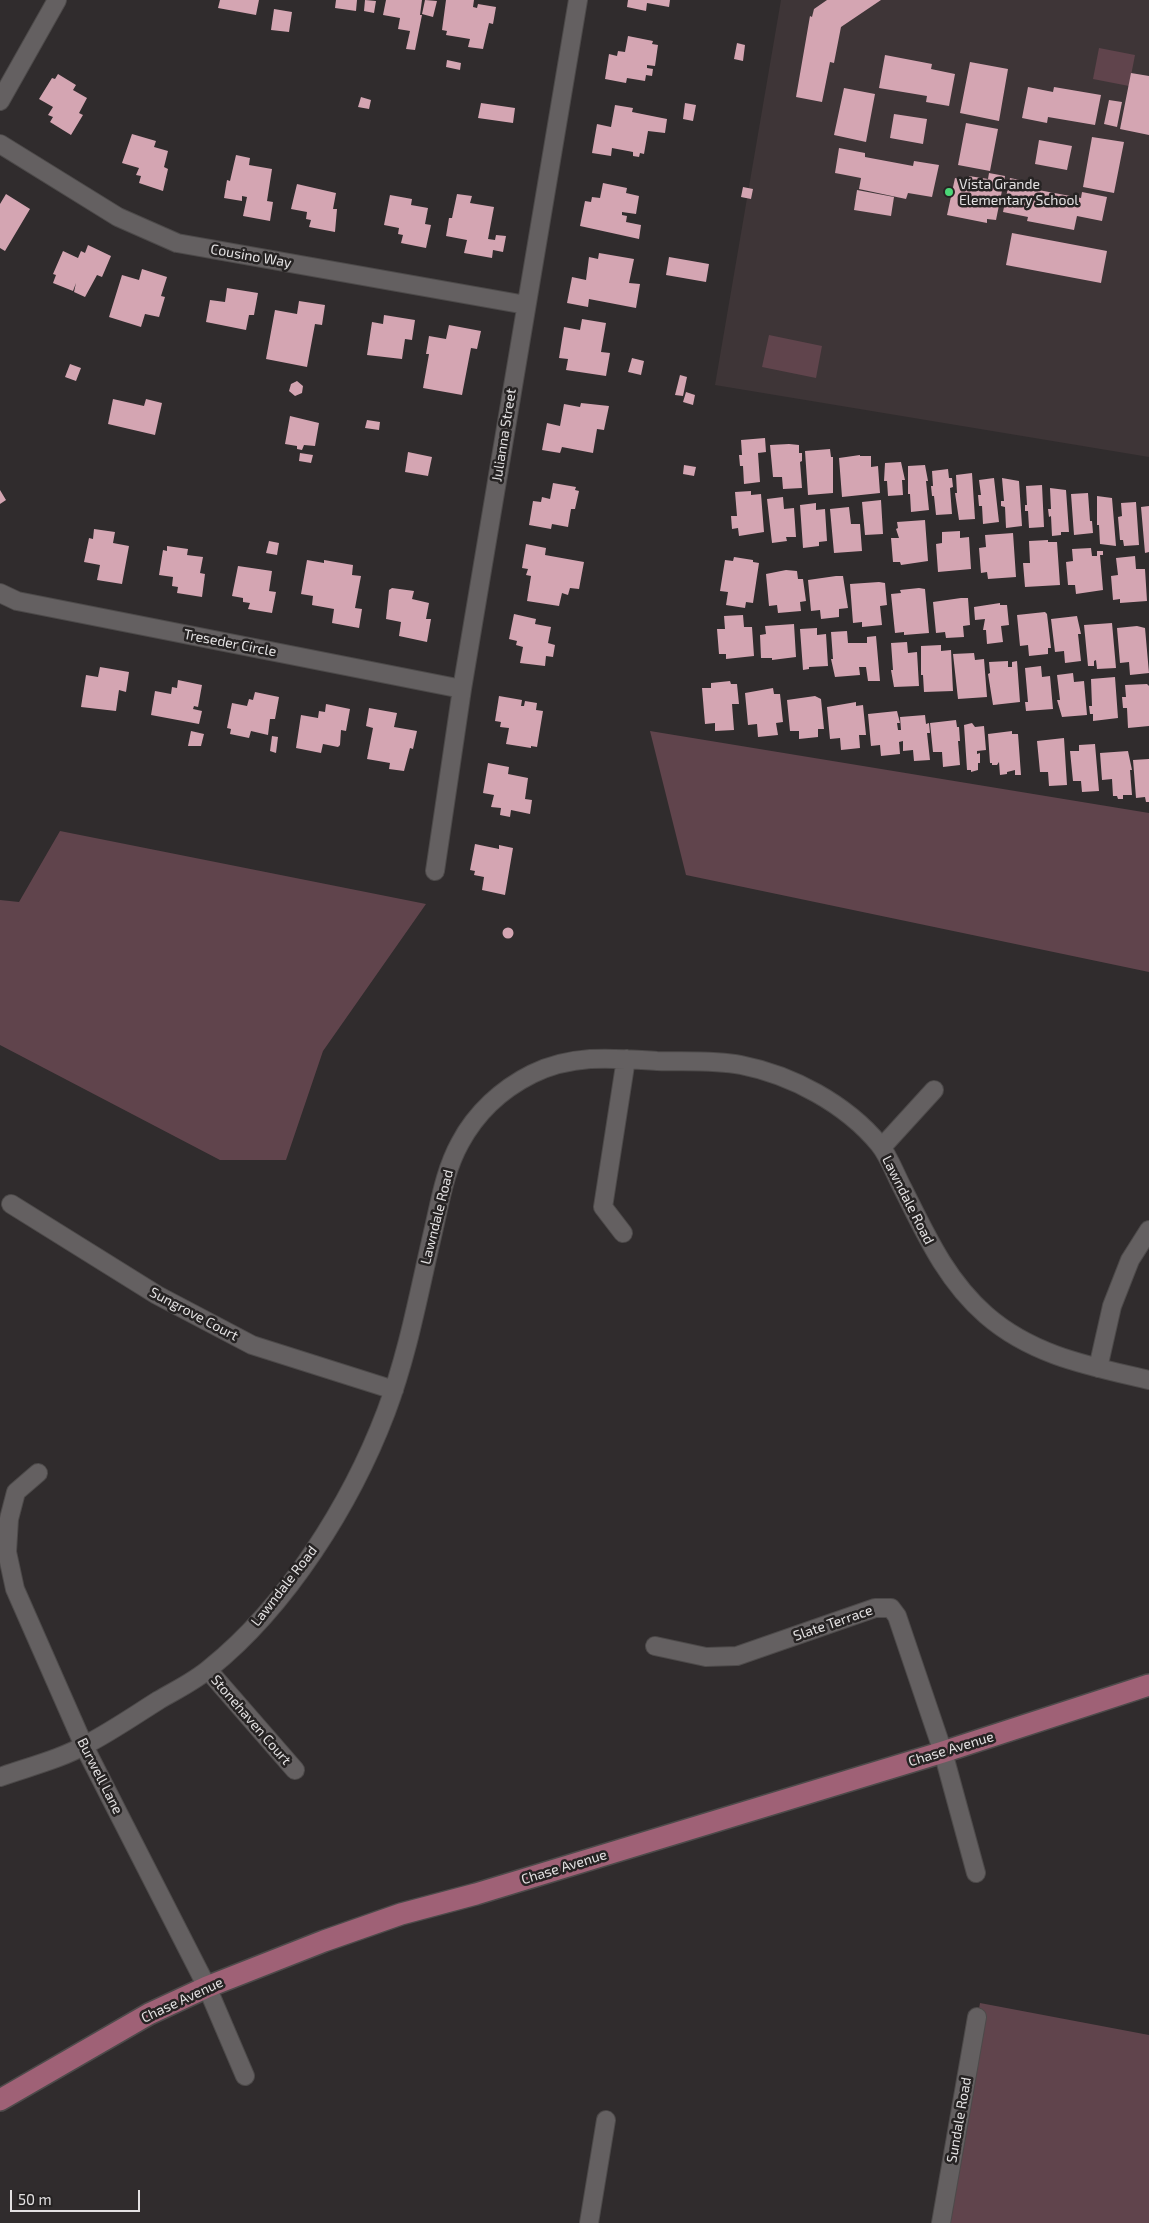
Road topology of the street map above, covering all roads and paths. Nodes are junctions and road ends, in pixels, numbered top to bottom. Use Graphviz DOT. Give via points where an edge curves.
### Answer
graph roads {
  1 [pos="57,0"];
  2 [pos="578,0"];
  3 [pos="0,101"];
  4 [pos="0,144"];
  5 [pos="526,305"];
  6 [pos="0,593"];
  7 [pos="462,689"];
  8 [pos="435,871"];
  9 [pos="626,1059"];
  10 [pos="934,1090"];
  11 [pos="882,1147"];
  12 [pos="11,1204"];
  13 [pos="1149,1230"];
  14 [pos="623,1232"];
  15 [pos="1098,1368"];
  16 [pos="1149,1380"];
  17 [pos="394,1390"];
  18 [pos="38,1473"];
  19 [pos="655,1646"];
  20 [pos="208,1670"];
  21 [pos="1149,1685"];
  22 [pos="84,1746"];
  23 [pos="943,1752"];
  24 [pos="295,1770"];
  25 [pos="0,1777"];
  26 [pos="976,1873"];
  27 [pos="207,1987"];
  28 [pos="977,2017"];
  29 [pos="245,2076"];
  30 [pos="0,2100"];
  31 [pos="606,2120"];
  32 [pos="589,2223"];
  33 [pos="941,2223"];
  1 -- 3 [label="street"];
  2 -- 5 [label="street, Julianna Street"];
  4 -- 5 [label="street, Cousino Way" via="118,217 177,243"];
  5 -- 7 [label="street, Julianna Street"];
  6 -- 7 [label="street, Treseder Circle" via="16,601"];
  7 -- 8 [label="street, Julianna Street"];
  9 -- 11 [label="street, Lawndale Road" via="738,1064 763,1071 788,1080 830,1103"];
  9 -- 14 [label="street" via="603,1207"];
  9 -- 17 [label="street, Lawndale Road" via="581,1059 545,1068 512,1085 470,1126 444,1181"];
  10 -- 11 [label="street"];
  11 -- 15 [label="street, Lawndale Road" via="942,1265 972,1303 1010,1334 1032,1346 1055,1357"];
  12 -- 17 [label="street, Sungrove Court" via="157,1295 252,1345"];
  13 -- 15 [label="street" via="1130,1260 1114,1301"];
  15 -- 16 [label="street, Lawndale Road"];
  17 -- 20 [label="street, Lawndale Road" via="369,1451 323,1536 272,1605"];
  18 -- 22 [label="street, Burwell Lane" via="16,1492 12,1505 7,1533 10,1571"];
  19 -- 23 [label="street, Slate Terrace" via="706,1656 736,1656 876,1608 891,1608 897,1616"];
  20 -- 22 [label="street, Lawndale Road"];
  20 -- 24 [label="street, Stonehaven Court"];
  21 -- 23 [label="main road, Chase Avenue"];
  22 -- 25 [label="street, Lawndale Road"];
  22 -- 27 [label="street, Burwell Lane"];
  23 -- 26 [label="street"];
  23 -- 27 [label="main road, Chase Avenue" via="476,1894 400,1914"];
  27 -- 29 [label="street, Burwell Lane"];
  27 -- 30 [label="main road, Chase Avenue" via="149,2014"];
  28 -- 33 [label="street, Sundale Road"];
  31 -- 32 [label="street"];
}
